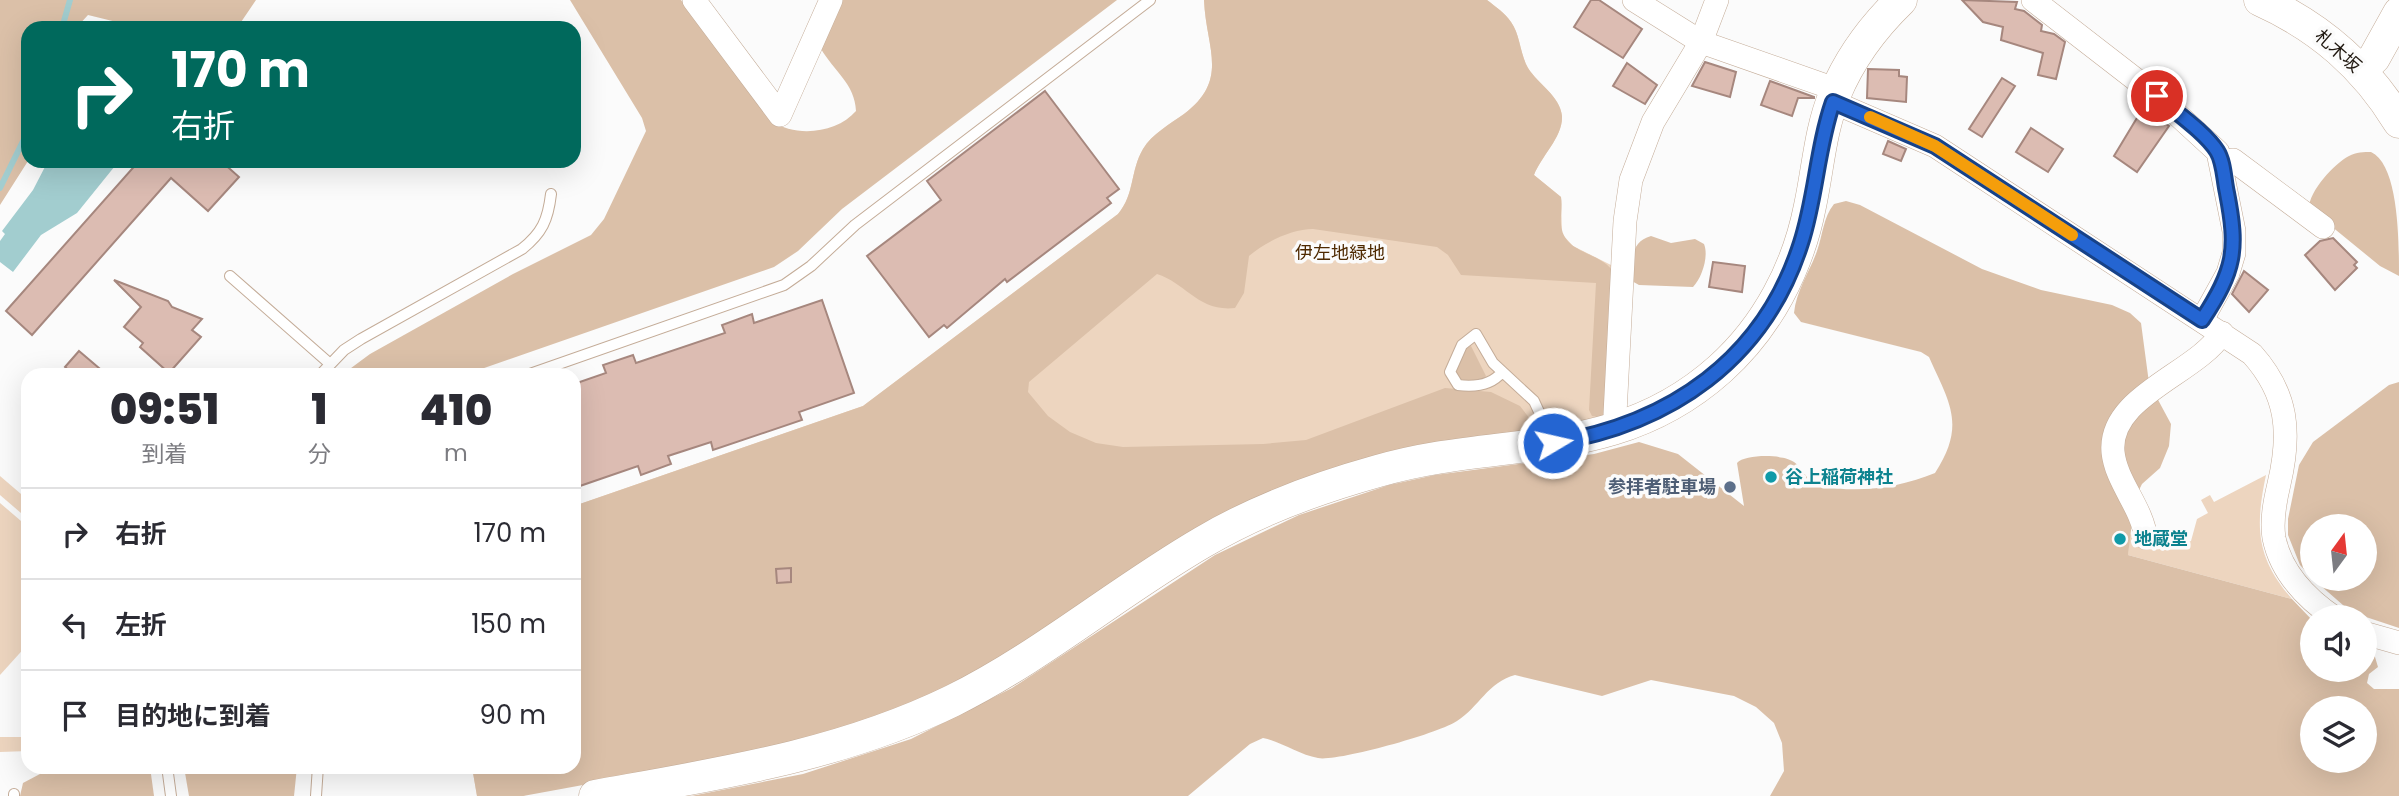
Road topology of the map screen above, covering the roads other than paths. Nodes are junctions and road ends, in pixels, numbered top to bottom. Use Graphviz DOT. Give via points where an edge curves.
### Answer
graph roads {
  1 [pos="694,0"];
  2 [pos="831,0"];
  3 [pos="1150,0"];
  4 [pos="1634,0"];
  5 [pos="1717,0"];
  6 [pos="1901,0"];
  7 [pos="2033,0"];
  8 [pos="2260,0"];
  9 [pos="2399,13"];
  10 [pos="1701,42"];
  11 [pos="2361,70"];
  12 [pos="1835,96"];
  13 [pos="2399,122"];
  14 [pos="2221,163"];
  15 [pos="551,194"];
  16 [pos="2323,227"];
  17 [pos="230,276"];
  18 [pos="2202,320"];
  19 [pos="2222,333"];
  20 [pos="329,363"];
  21 [pos="325,368"];
  22 [pos="547,368"];
  23 [pos="1502,372"];
  24 [pos="1619,429"];
  25 [pos="1553,443"];
  26 [pos="2146,538"];
  27 [pos="2321,605"];
  28 [pos="2377,637"];
  29 [pos="2399,643"];
  30 [pos="168,774"];
  31 [pos="317,774"];
  32 [pos="172,796"];
  33 [pos="316,796"];
  34 [pos="595,796"];
  1 -- 2 [label="street" via="780,115"];
  3 -- 22 [label="lane" via="784,285"];
  4 -- 10 [label="street"];
  5 -- 10 [label="street"];
  6 -- 12 [label="street" via="1865,40"];
  7 -- 14 [label="street" via="2157,96 2211,144"];
  8 -- 11 [label="street, 札木坂" via="2322,34"];
  9 -- 11 [label="street" via="2374,58"];
  10 -- 12 [label="street"];
  10 -- 24 [label="street" via="1653,122 1631,180 1615,403"];
  11 -- 13 [label="street, 札木坂"];
  12 -- 18 [label="street" via="1935,146"];
  12 -- 24 [label="street" via="1825,123 1801,243 1770,311 1730,359 1692,392"];
  14 -- 16 [label="street" via="2233,160"];
  14 -- 18 [label="street" via="2234,253"];
  15 -- 20 [label="lane" via="549,216 539,235 522,249 361,339"];
  17 -- 20 [label="lane"];
  18 -- 19 [label="street"];
  19 -- 26 [label="street" via="2212,349 2126,412 2115,431 2113,452"];
  19 -- 27 [label="street" via="2252,354 2278,390 2288,433 2273,518 2274,537 2288,573"];
  20 -- 21 [label="lane"];
  23 -- 23 [label="lane" via="1476,334 1462,345 1450,372 1452,380 1466,386 1490,383"];
  23 -- 25 [label="lane" via="1534,401"];
  24 -- 25 [label="street"];
  25 -- 34 [label="street" via="1385,468 1249,517 1165,565 1003,673 954,700 865,737 799,757"];
  28 -- 29 [label="street"];
  30 -- 32 [label="lane"];
  31 -- 33 [label="lane"];
}
